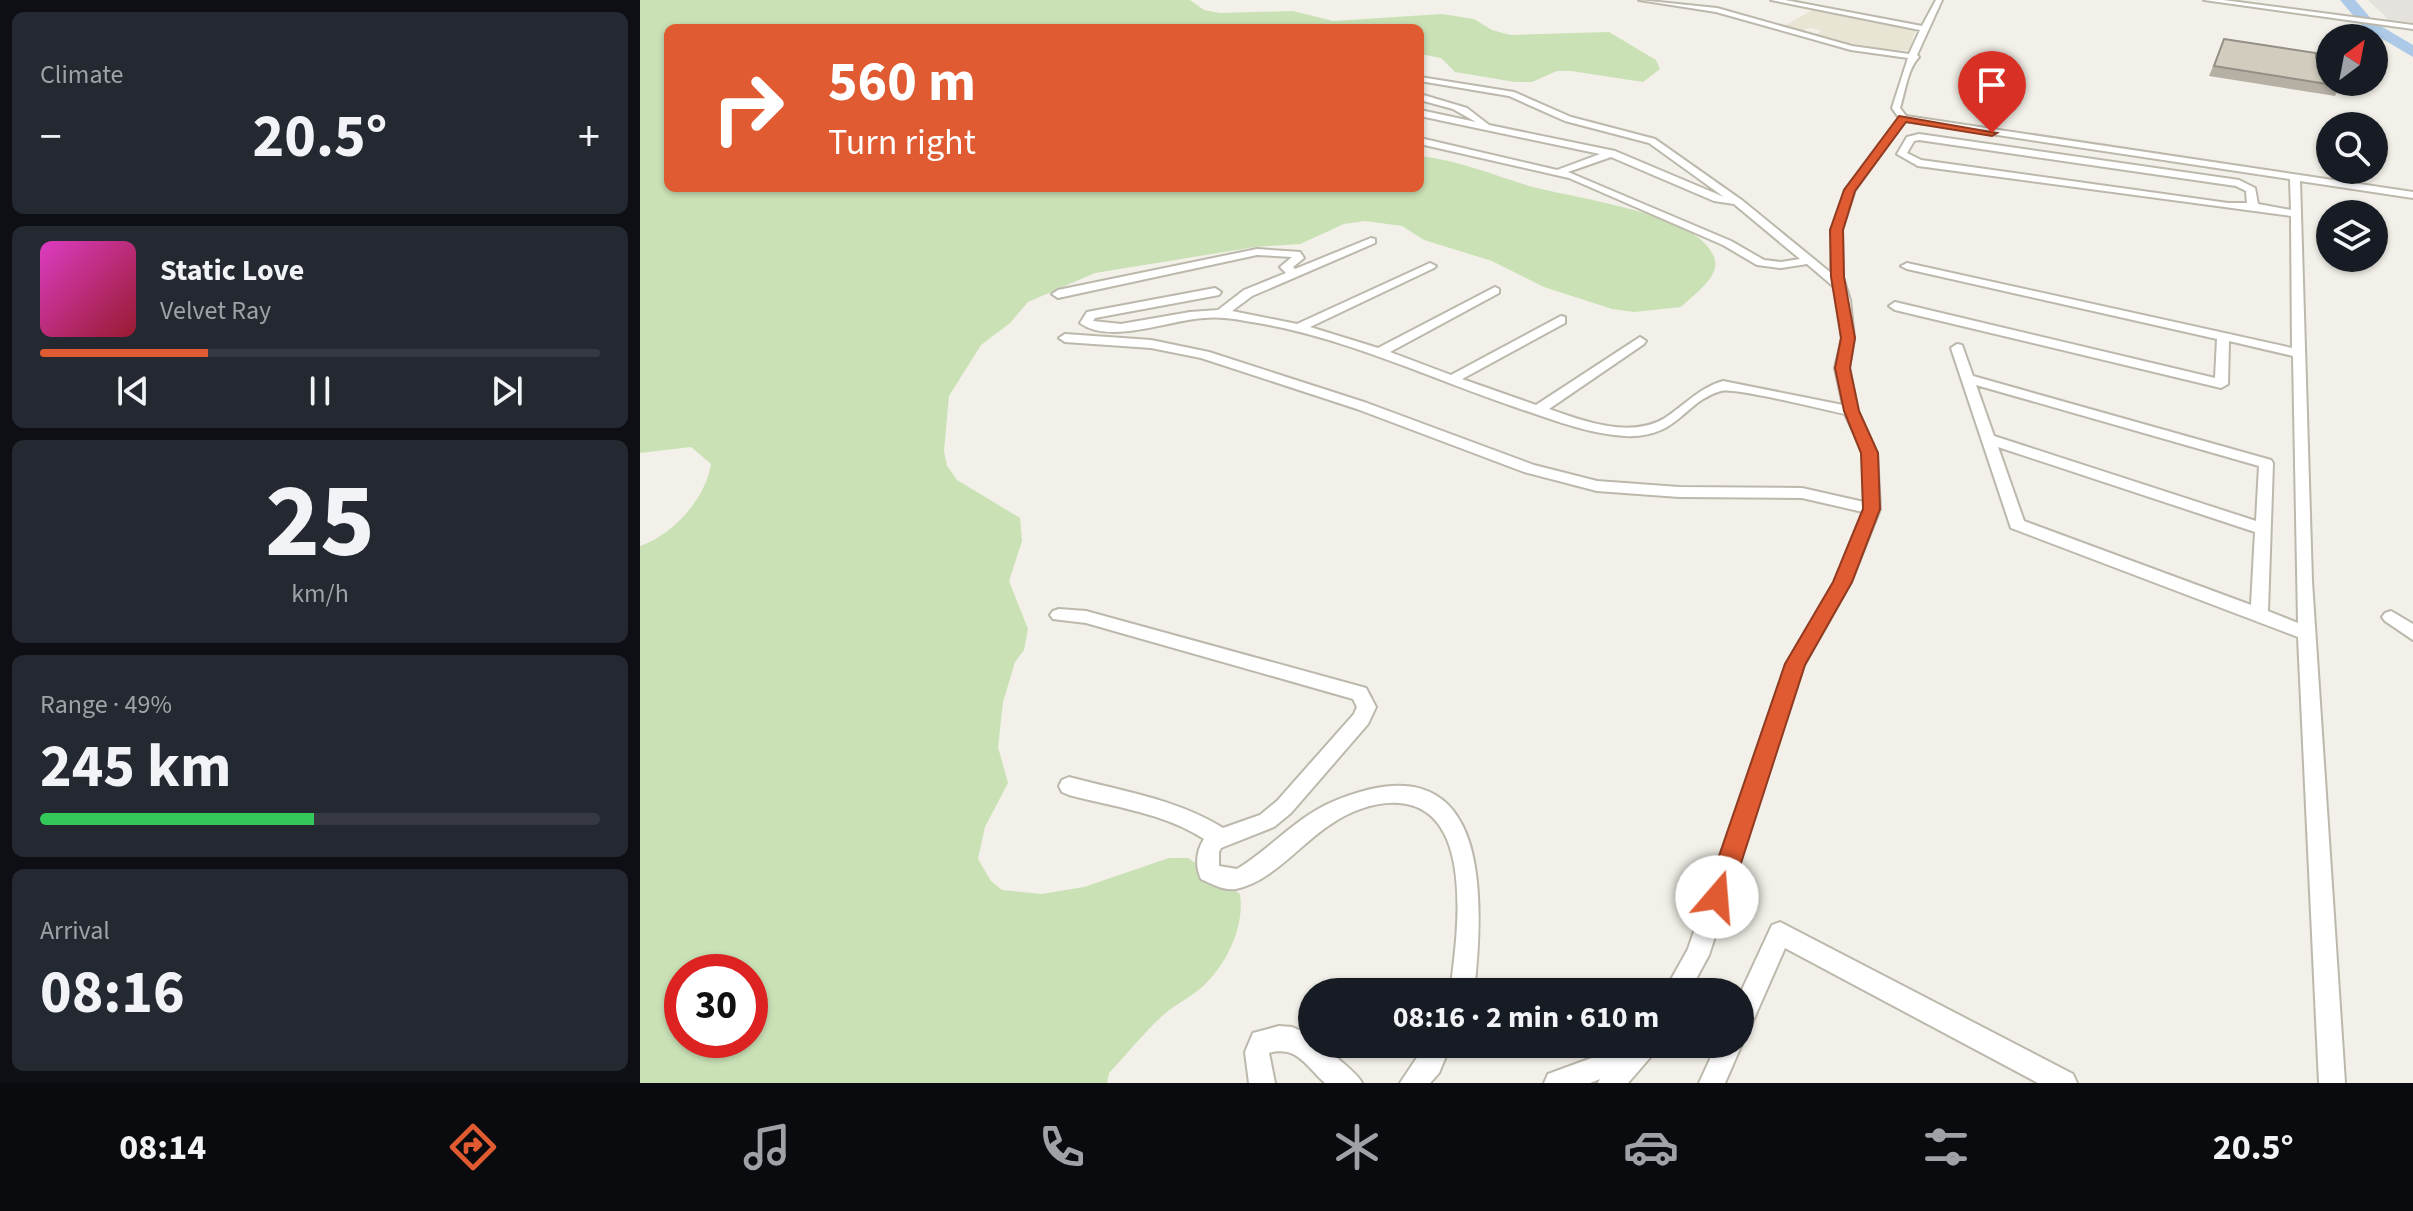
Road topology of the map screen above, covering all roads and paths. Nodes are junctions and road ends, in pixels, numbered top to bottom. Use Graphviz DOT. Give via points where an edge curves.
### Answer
graph roads {
  1 [pos="1642,0"];
  2 [pos="1774,0"];
  3 [pos="1939,0"];
  4 [pos="2207,0"];
  5 [pos="2413,27"];
  6 [pos="1922,28"];
  7 [pos="1915,57"];
  8 [pos="1424,80"];
  9 [pos="1424,98"];
  10 [pos="1424,114"];
  11 [pos="1903,118"];
  12 [pos="1486,127"];
  13 [pos="1424,142"];
  14 [pos="1612,153"];
  15 [pos="2050,157"];
  16 [pos="1558,172"];
  17 [pos="2295,178"];
  18 [pos="2049,181"];
  19 [pos="2413,195"];
  20 [pos="1739,203"];
  21 [pos="2253,206"];
  22 [pos="2296,214"];
  23 [pos="1371,241"];
  24 [pos="1807,261"];
  25 [pos="1430,266"];
  26 [pos="1907,266"];
  27 [pos="1294,274"];
  28 [pos="1840,286"];
  29 [pos="1495,291"];
  30 [pos="1215,292"];
  31 [pos="1058,294"];
  32 [pos="1895,306"];
  33 [pos="1222,313"];
  34 [pos="1561,320"];
  35 [pos="1297,329"];
  36 [pos="2223,336"];
  37 [pos="1065,338"];
  38 [pos="1640,341"];
  39 [pos="1957,348"];
  40 [pos="1379,353"];
  41 [pos="2298,353"];
  42 [pos="1967,378"];
  43 [pos="1451,380"];
  44 [pos="1537,411"];
  45 [pos="1851,411"];
  46 [pos="1988,439"];
  47 [pos="1872,509"];
  48 [pos="2263,529"];
  49 [pos="1059,615"];
  50 [pos="2259,615"];
  51 [pos="2391,617"];
  52 [pos="2307,633"];
  53 [pos="2413,633"];
  54 [pos="1069,786"];
  55 [pos="1220,838"];
  56 [pos="1463,978"];
  57 [pos="1684,978"];
  58 [pos="1754,990"];
  59 [pos="1433,1058"];
  60 [pos="1633,1058"];
  61 [pos="1724,1058"];
  62 [pos="1618,1075"];
  63 [pos="1262,1083"];
  64 [pos="1349,1083"];
  65 [pos="1413,1083"];
  66 [pos="1557,1083"];
  67 [pos="1712,1083"];
  68 [pos="2064,1083"];
  69 [pos="2332,1083"];
  1 -- 7 [label="street" via="1717,10 1851,48"];
  2 -- 6 [label="street"];
  3 -- 6 [label="street"];
  4 -- 5 [label="street"];
  6 -- 7 [label="street"];
  7 -- 11 [label="street" via="1896,108"];
  8 -- 20 [label="street" via="1511,94 1559,116 1652,141"];
  9 -- 12 [label="street" via="1461,108"];
  10 -- 12 [label="street"];
  11 -- 17 [label="street"];
  11 -- 28 [label="street" via="1850,190 1837,230"];
  12 -- 14 [label="street"];
  13 -- 16 [label="street"];
  14 -- 16 [label="street"];
  14 -- 20 [label="street"];
  15 -- 18 [label="street"];
  15 -- 18 [label="street" via="1919,137 1910,139 1902,154 1918,163"];
  15 -- 21 [label="street" via="2239,183 2251,190"];
  16 -- 24 [label="street" via="1713,237 1761,263"];
  17 -- 19 [label="street"];
  17 -- 22 [label="street"];
  18 -- 21 [label="street"];
  20 -- 24 [label="street"];
  21 -- 22 [label="street"];
  22 -- 41 [label="street"];
  23 -- 27 [label="street"];
  24 -- 28 [label="street"];
  25 -- 35 [label="street"];
  26 -- 36 [label="street"];
  27 -- 31 [label="street" via="1286,269 1296,254 1257,252"];
  27 -- 33 [label="street" via="1248,293"];
  28 -- 45 [label="street" via="1848,338 1842,368"];
  29 -- 40 [label="street"];
  30 -- 33 [label="street" via="1091,315 1086,323 1119,328"];
  32 -- 36 [label="street" via="2221,384"];
  33 -- 35 [label="street"];
  34 -- 43 [label="street"];
  35 -- 40 [label="street"];
  36 -- 41 [label="street"];
  37 -- 47 [label="street" via="1151,344 1204,355 1362,406 1529,469 1597,486 1802,493"];
  38 -- 44 [label="street"];
  39 -- 42 [label="street"];
  40 -- 43 [label="street"];
  41 -- 52 [label="street"];
  42 -- 46 [label="street"];
  42 -- 48 [label="street" via="2266,463"];
  43 -- 44 [label="street"];
  44 -- 45 [label="street" via="1642,432 1663,427 1709,390 1731,385"];
  45 -- 47 [label="street" via="1870,453"];
  46 -- 48 [label="street"];
  46 -- 50 [label="street" via="2017,524"];
  47 -- 57 [label="street" via="1843,582 1795,664 1698,955"];
  48 -- 50 [label="street"];
  49 -- 55 [label="street" via="1086,617 1348,688 1367,701 1361,719 1284,807 1267,821"];
  50 -- 52 [label="street"];
  51 -- 53 [label="street"];
  52 -- 69 [label="street"];
  54 -- 55 [label="street" via="1182,817"];
  55 -- 56 [label="street" via="1208,851 1209,872 1231,880 1341,808 1387,796 1417,797 1436,805 1448,814 1465,859 1469,925"];
  58 -- 68 [label="street" via="1780,933"];
  59 -- 65 [label="street"];
  60 -- 62 [label="street"];
  61 -- 67 [label="street"];
  62 -- 66 [label="street" via="1600,1067"];
  63 -- 64 [label="street" via="1257,1052 1262,1042 1278,1037 1294,1038"];
}
